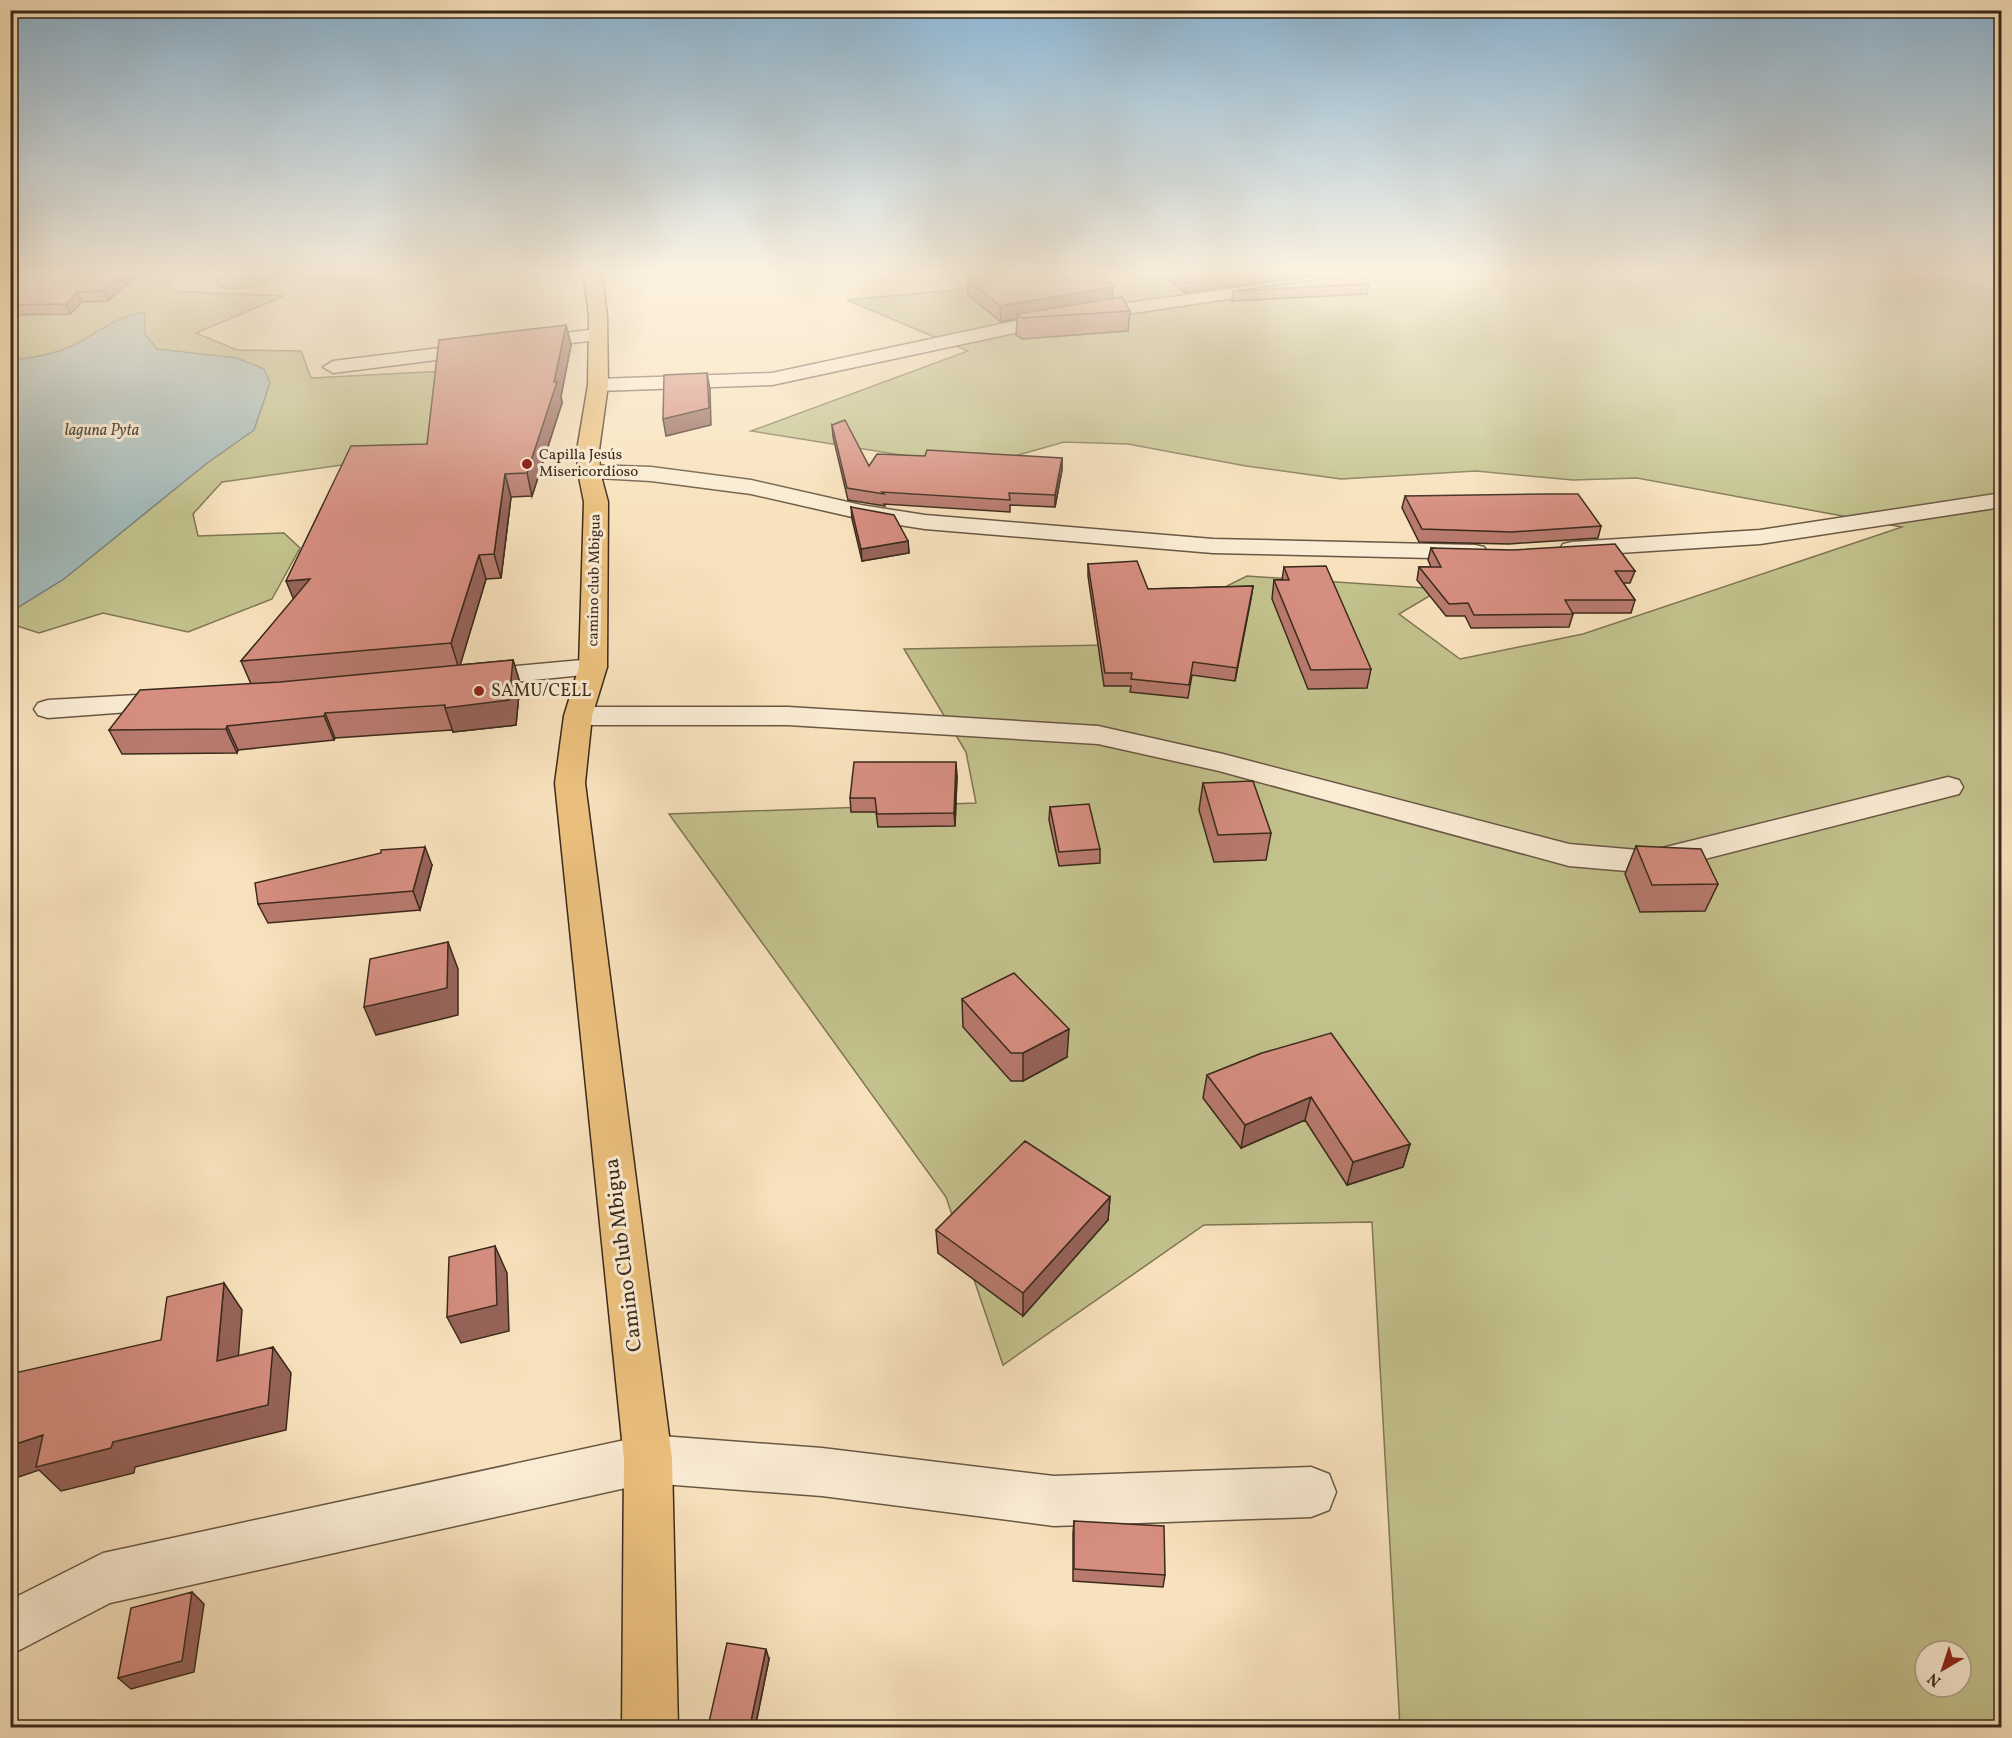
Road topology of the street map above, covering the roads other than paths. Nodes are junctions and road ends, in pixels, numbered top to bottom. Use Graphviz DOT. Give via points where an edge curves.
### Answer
graph roads {
  1 [pos="456,352"];
  2 [pos="597,352"];
  3 [pos="897,352"];
  4 [pos="333,367"];
  5 [pos="598,385"];
  6 [pos="589,472"];
  7 [pos="2001,500"];
  8 [pos="1545,551"];
  9 [pos="1497,553"];
  10 [pos="593,667"];
  11 [pos="442,681"];
  12 [pos="198,700"];
  13 [pos="48,709"];
  14 [pos="578,716"];
  15 [pos="570,783"];
  16 [pos="1948,787"];
  17 [pos="648,1459"];
  18 [pos="1311,1492"];
  19 [pos="10,1629"];
  20 [pos="650,1728"];
  1 -- 4 [label="street"];
  2 -- 5 [label="main road, camino club Mbigua"];
  3 -- 5 [label="street" via="772,379"];
  5 -- 6 [label="main road, camino club Mbigua" via="588,450"];
  6 -- 9 [label="street" via="651,474 751,487 925,522 1213,546"];
  6 -- 10 [label="main road, camino club Mbigua" via="596,502"];
  7 -- 8 [label="street" via="1760,537"];
  10 -- 11 [label="street"];
  10 -- 14 [label="main road, camino club Mbigua"];
  12 -- 13 [label="street"];
  14 -- 15 [label="main road, camino club Mbigua"];
  14 -- 16 [label="street" via="788,716 1098,735 1223,763 1569,855 1650,862"];
  15 -- 17 [label="main road, Camino Club Mbigua"];
  17 -- 18 [label="street" via="822,1472 1054,1501"];
  17 -- 19 [label="street" via="103,1580"];
  17 -- 20 [label="main road, Camino Club Mbigua"];
}
